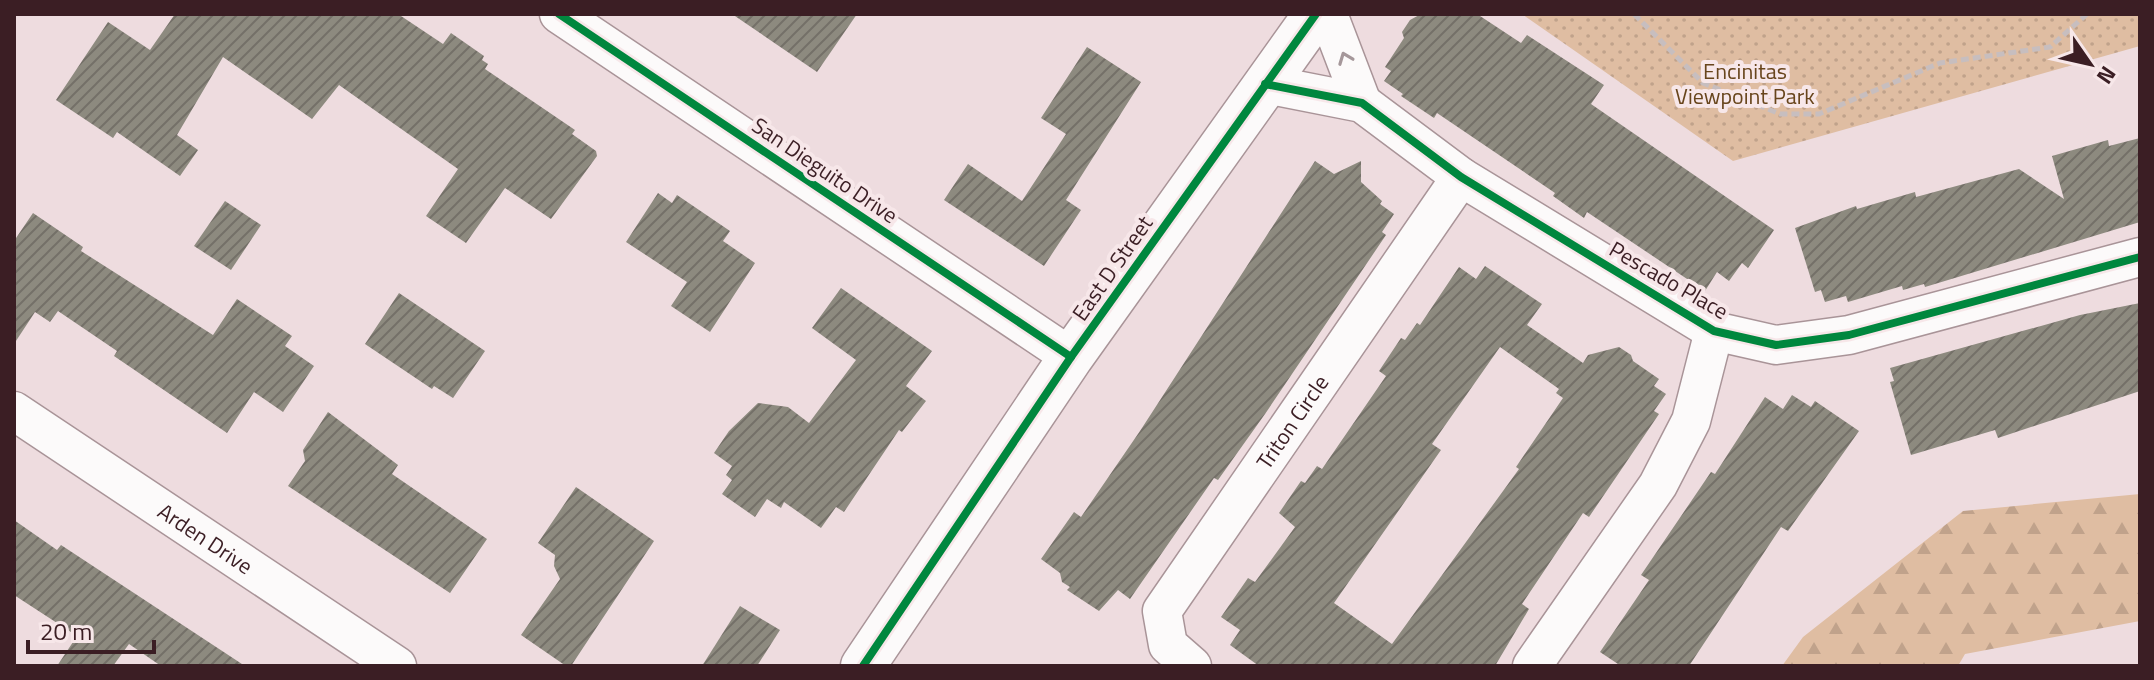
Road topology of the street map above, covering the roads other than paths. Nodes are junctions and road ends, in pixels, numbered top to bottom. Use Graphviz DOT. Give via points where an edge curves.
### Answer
graph roads {
  1 [pos="559,14"];
  2 [pos="1316,14"];
  3 [pos="1328,14"];
  4 [pos="1265,84"];
  5 [pos="1362,103"];
  6 [pos="1461,177"];
  7 [pos="2140,257"];
  8 [pos="1714,331"];
  9 [pos="1071,357"];
  10 [pos="14,411"];
  11 [pos="397,666"];
  12 [pos="863,666"];
  13 [pos="1192,666"];
  14 [pos="1532,666"];
  1 -- 9 [label="street, San Dieguito Drive"];
  2 -- 4 [label="street, East D Street"];
  5 -- 3 [label="street, one-way"];
  4 -- 5 [label="street, Pescado Place"];
  4 -- 9 [label="street, East D Street"];
  5 -- 6 [label="street, Pescado Place"];
  6 -- 8 [label="street, Pescado Place"];
  6 -- 13 [label="street, Triton Circle" via="1162,611 1168,645"];
  7 -- 8 [label="street, Pescado Place" via="1849,335 1776,345"];
  8 -- 14 [label="street" via="1691,421 1658,485"];
  9 -- 12 [label="street, East D Street"];
  10 -- 11 [label="street, Arden Drive"];
}
